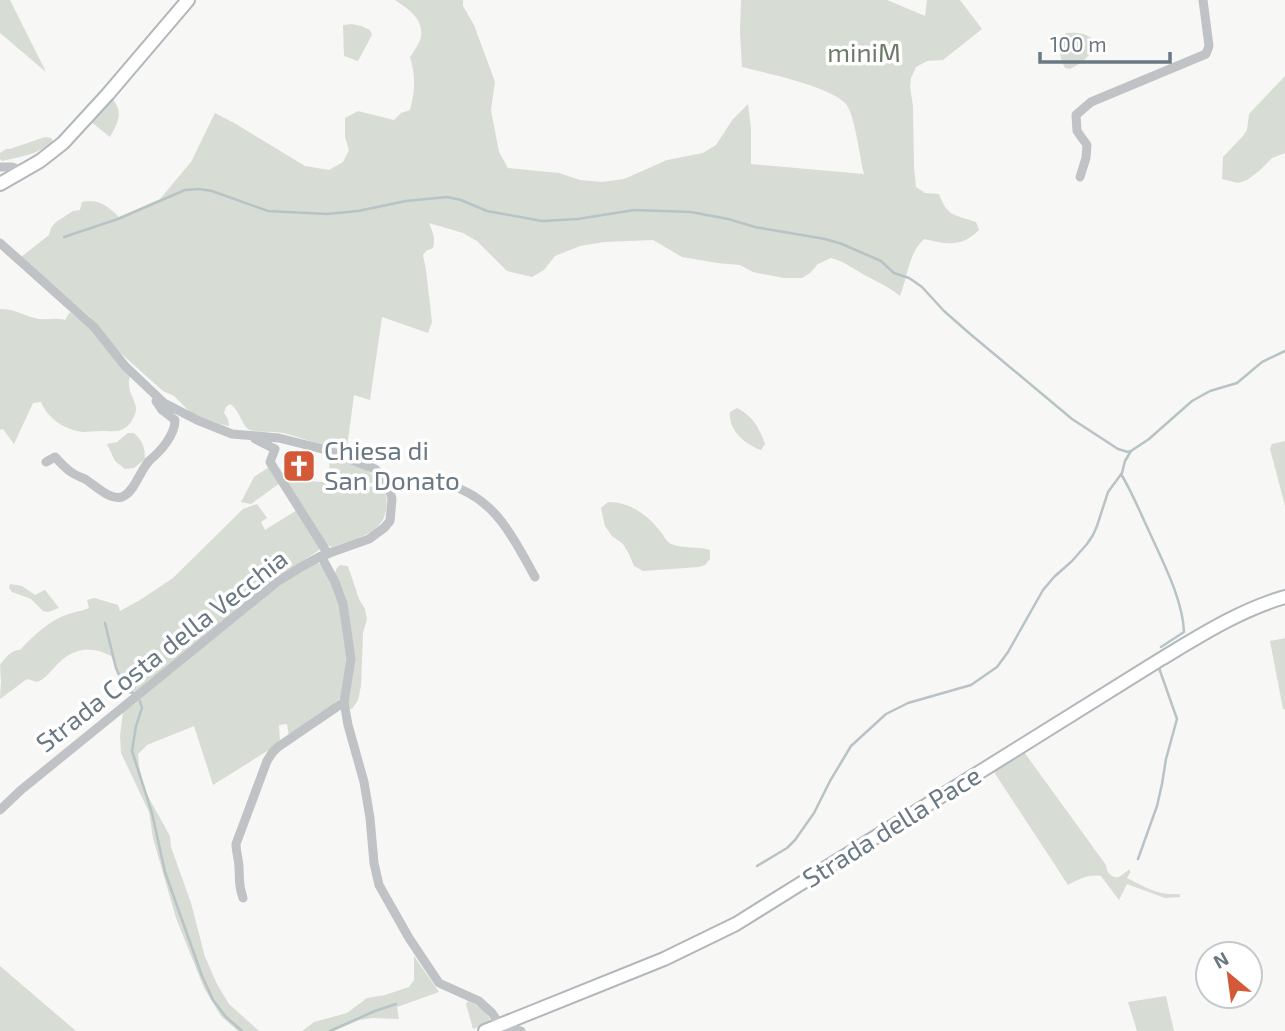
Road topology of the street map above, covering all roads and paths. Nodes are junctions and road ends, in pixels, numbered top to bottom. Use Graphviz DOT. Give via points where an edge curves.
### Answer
graph roads {
  1 [pos="188,0"];
  2 [pos="1203,0"];
  3 [pos="0,167"];
  4 [pos="23,171"];
  5 [pos="1080,177"];
  6 [pos="2,180"];
  7 [pos="0,243"];
  8 [pos="145,385"];
  9 [pos="249,435"];
  10 [pos="46,462"];
  11 [pos="389,486"];
  12 [pos="324,555"];
  13 [pos="535,577"];
  14 [pos="1285,597"];
  15 [pos="344,702"];
  16 [pos="0,810"];
  17 [pos="243,898"];
  18 [pos="500,1025"];
  19 [pos="485,1031"];
  20 [pos="521,1031"];
  1 -- 4 [label="street" via="63,143"];
  2 -- 5 [label="street" via="1206,54 1091,102 1076,115 1077,131 1087,145"];
  3 -- 4 [label="street"];
  4 -- 6 [label="street"];
  7 -- 8 [label="street" via="94,327"];
  8 -- 9 [label="street" via="164,403 197,421"];
  8 -- 10 [label="street" via="175,420 175,428 124,496 107,494 74,475 55,457"];
  9 -- 11 [label="street" via="326,450 375,469"];
  9 -- 12 [label="street" via="275,449 270,462"];
  11 -- 12 [label="street, Strada Costa della Vecchia" via="390,521 384,528 369,539"];
  11 -- 13 [label="street" via="447,485 490,507 509,530"];
  12 -- 15 [label="street" via="343,604 351,659"];
  12 -- 16 [label="street, Strada Costa della Vecchia" via="277,582"];
  14 -- 18 [label="street, Strada della Pace" via="1229,619 1161,659 736,924 664,959"];
  15 -- 17 [label="street" via="278,747 267,761 236,844"];
  15 -- 18 [label="street" via="364,782 379,885 439,983 480,1001"];
  18 -- 19 [label="street, Strada della Pace"];
  18 -- 20 [label="street"];
}
